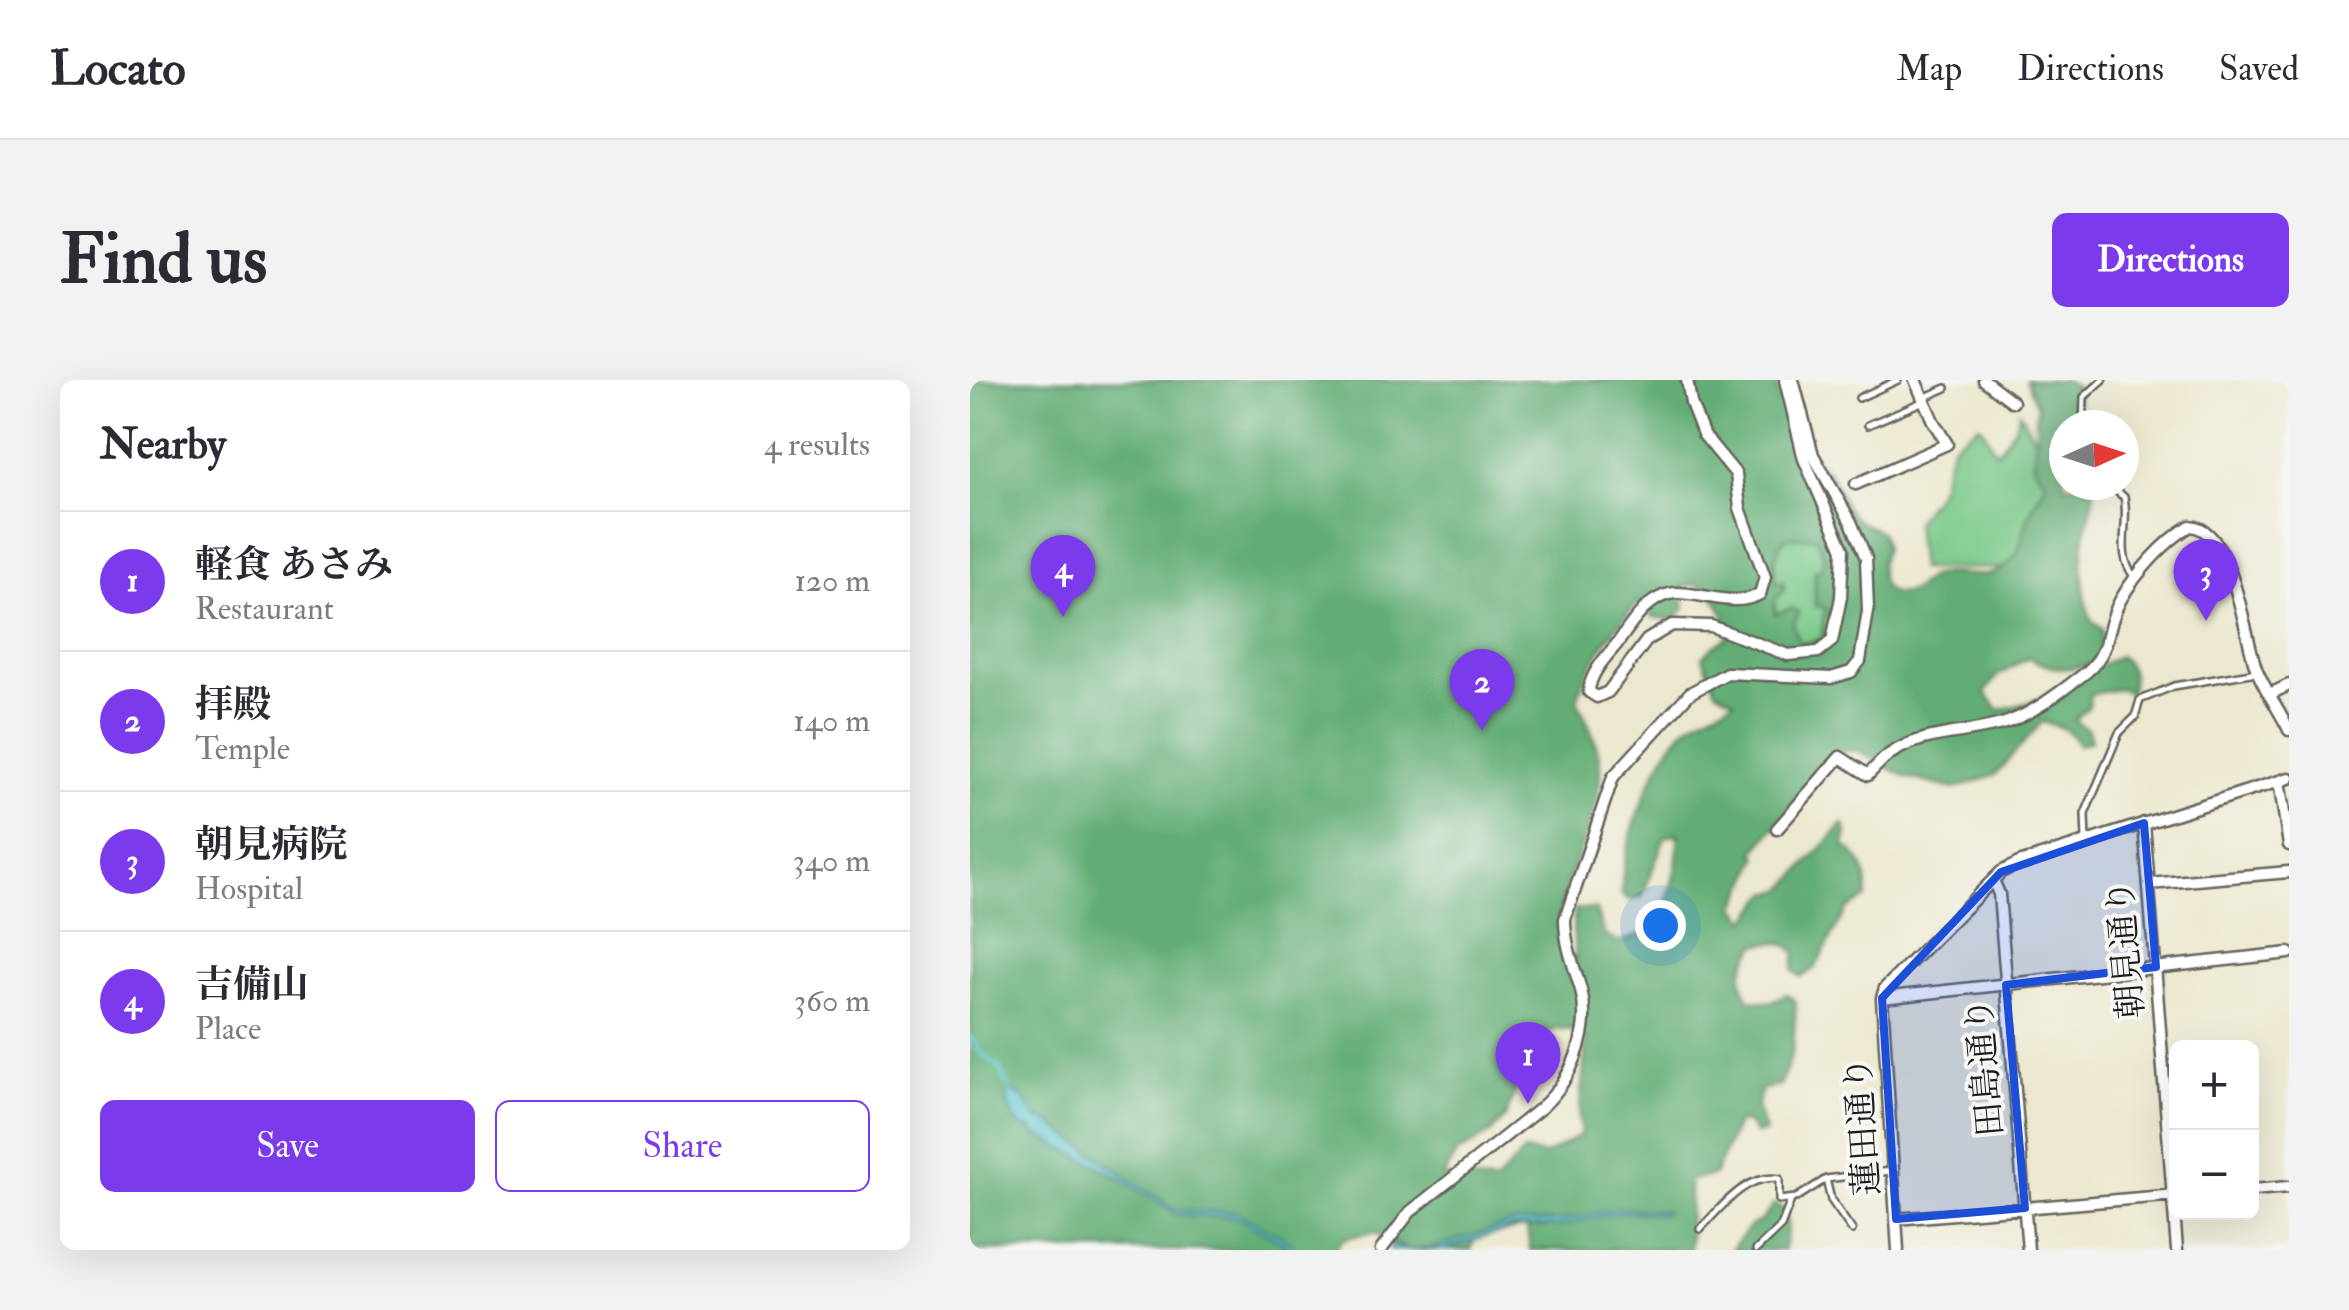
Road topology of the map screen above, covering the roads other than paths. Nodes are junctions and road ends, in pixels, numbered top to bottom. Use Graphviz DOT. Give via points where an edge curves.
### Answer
graph roads {
  1 [pos="1687,380"];
  2 [pos="1785,380"];
  3 [pos="1793,380"];
  4 [pos="1898,380"];
  5 [pos="1915,380"];
  6 [pos="1984,380"];
  7 [pos="2103,380"];
  8 [pos="1946,388"];
  9 [pos="1859,398"];
  10 [pos="1923,399"];
  11 [pos="2013,402"];
  12 [pos="2084,410"];
  13 [pos="1868,425"];
  14 [pos="1856,484"];
  15 [pos="2124,500"];
  16 [pos="2136,578"];
  17 [pos="2257,672"];
  18 [pos="2289,684"];
  19 [pos="2272,693"];
  20 [pos="2289,730"];
  21 [pos="2284,780"];
  22 [pos="2144,824"];
  23 [pos="1776,829"];
  24 [pos="2086,842"];
  25 [pos="2289,845"];
  26 [pos="2289,872"];
  27 [pos="1993,880"];
  28 [pos="2149,884"];
  29 [pos="2289,952"];
  30 [pos="2156,967"];
  31 [pos="2006,985"];
  32 [pos="1882,998"];
  33 [pos="2170,1130"];
  34 [pos="1893,1170"];
  35 [pos="1826,1179"];
  36 [pos="2289,1187"];
  37 [pos="2259,1189"];
  38 [pos="2169,1196"];
  39 [pos="1791,1200"];
  40 [pos="2025,1208"];
  41 [pos="1896,1218"];
  42 [pos="2176,1220"];
  43 [pos="1700,1230"];
  44 [pos="1852,1230"];
  45 [pos="1381,1250"];
  46 [pos="1756,1250"];
  47 [pos="1898,1250"];
  48 [pos="2028,1250"];
  49 [pos="2177,1250"];
  1 -- 2 [label="street" via="1704,434 1736,474 1765,584 1756,597 1742,601 1674,594 1656,599 1591,679 1588,692 1597,697 1647,640 1672,626 1710,626 1788,655 1829,646 1843,549 1804,460"];
  3 -- 45 [label="street" via="1813,455 1866,558 1868,611 1860,661 1839,678 1717,676 1690,693 1614,776 1564,920 1584,1011 1570,1074 1542,1106 1410,1212"];
  4 -- 9 [label="lane"];
  5 -- 10 [label="street"];
  6 -- 11 [label="street"];
  7 -- 12 [label="lane" via="2084,397"];
  8 -- 10 [label="lane"];
  10 -- 13 [label="lane"];
  10 -- 14 [label="street" via="1948,444"];
  15 -- 16 [label="lane" via="2124,559"];
  16 -- 17 [label="street" via="2184,530 2200,528 2228,566"];
  16 -- 23 [label="street" via="2121,598 2102,658 2046,702 1996,726 1917,742 1890,754 1868,775 1840,757"];
  17 -- 19 [label="street"];
  17 -- 24 [label="lane" via="2174,686 2140,700 2085,814"];
  18 -- 19 [label="street"];
  19 -- 20 [label="street"];
  21 -- 22 [label="street"];
  21 -- 25 [label="street"];
  22 -- 24 [label="street"];
  22 -- 28 [label="street, 朝見通り"];
  24 -- 27 [label="street" via="2019,863"];
  26 -- 28 [label="street"];
  27 -- 31 [label="street, 田島通り"];
  27 -- 32 [label="street"];
  28 -- 30 [label="street, 朝見通り"];
  29 -- 30 [label="street"];
  30 -- 31 [label="street"];
  30 -- 33 [label="street, 朝見通り"];
  31 -- 32 [label="street"];
  31 -- 40 [label="street, 田島通り"];
  32 -- 34 [label="street, 蓮田通り"];
  34 -- 35 [label="lane"];
  34 -- 41 [label="street, 蓮田通り"];
  35 -- 39 [label="lane"];
  35 -- 44 [label="lane" via="1831,1200"];
  36 -- 37 [label="street"];
  38 -- 40 [label="street"];
  39 -- 43 [label="lane" via="1779,1200 1779,1179 1758,1179"];
  39 -- 46 [label="lane" via="1781,1226"];
  40 -- 41 [label="street"];
  40 -- 48 [label="street, 田島通り"];
  41 -- 47 [label="street, 蓮田通り"];
  42 -- 49 [label="street, 朝見通り"];
}
